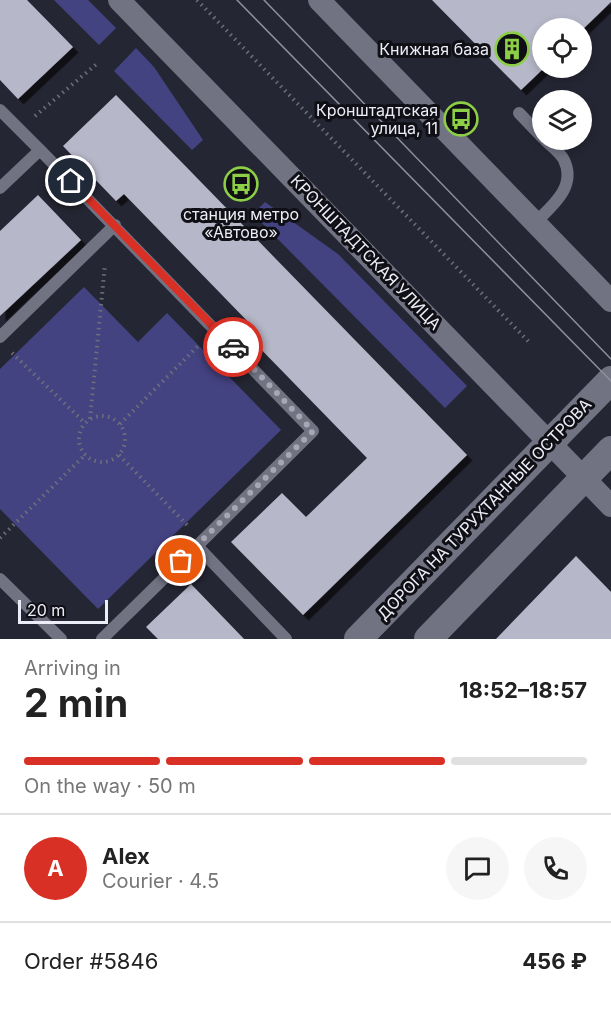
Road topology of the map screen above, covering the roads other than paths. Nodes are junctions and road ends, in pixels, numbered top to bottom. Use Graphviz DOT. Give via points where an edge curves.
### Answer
graph roads {
  1 [pos="119,0"];
  2 [pos="320,0"];
  3 [pos="0,110"];
  4 [pos="519,112"];
  5 [pos="532,126"];
  6 [pos="40,150"];
  7 [pos="554,150"];
  8 [pos="0,189"];
  9 [pos="536,223"];
  10 [pos="111,229"];
  11 [pos="611,301"];
  12 [pos="0,337"];
  13 [pos="611,380"];
  14 [pos="549,443"];
  15 [pos="611,450"];
  16 [pos="584,478"];
  17 [pos="611,506"];
  18 [pos="199,543"];
  19 [pos="0,579"];
  20 [pos="61,639"];
  21 [pos="102,639"];
  22 [pos="286,639"];
  23 [pos="358,639"];
  24 [pos="428,639"];
  1 -- 14 [label="street, КРОНШТАДТСКАЯ УЛИЦА"];
  2 -- 9 [label="street"];
  3 -- 6 [label="lane"];
  4 -- 5 [label="lane"];
  6 -- 8 [label="lane"];
  6 -- 10 [label="lane"];
  7 -- 9 [label="lane" via="564,160 568,182 559,201"];
  9 -- 11 [label="street"];
  10 -- 12 [label="lane"];
  10 -- 18 [label="lane" via="215,328 313,431"];
  13 -- 14 [label="street, ДОРОГА НА ТУРУХТАННЫЕ ОСТРОВА"];
  14 -- 16 [label="street, КРОНШТАДТСКАЯ УЛИЦА"];
  14 -- 23 [label="street, ДОРОГА НА ТУРУХТАННЫЕ ОСТРОВА"];
  15 -- 16 [label="street"];
  16 -- 17 [label="street, КРОНШТАДТСКАЯ УЛИЦА"];
  16 -- 24 [label="street"];
  18 -- 21 [label="lane"];
  18 -- 22 [label="lane"];
  19 -- 20 [label="lane"];
}
